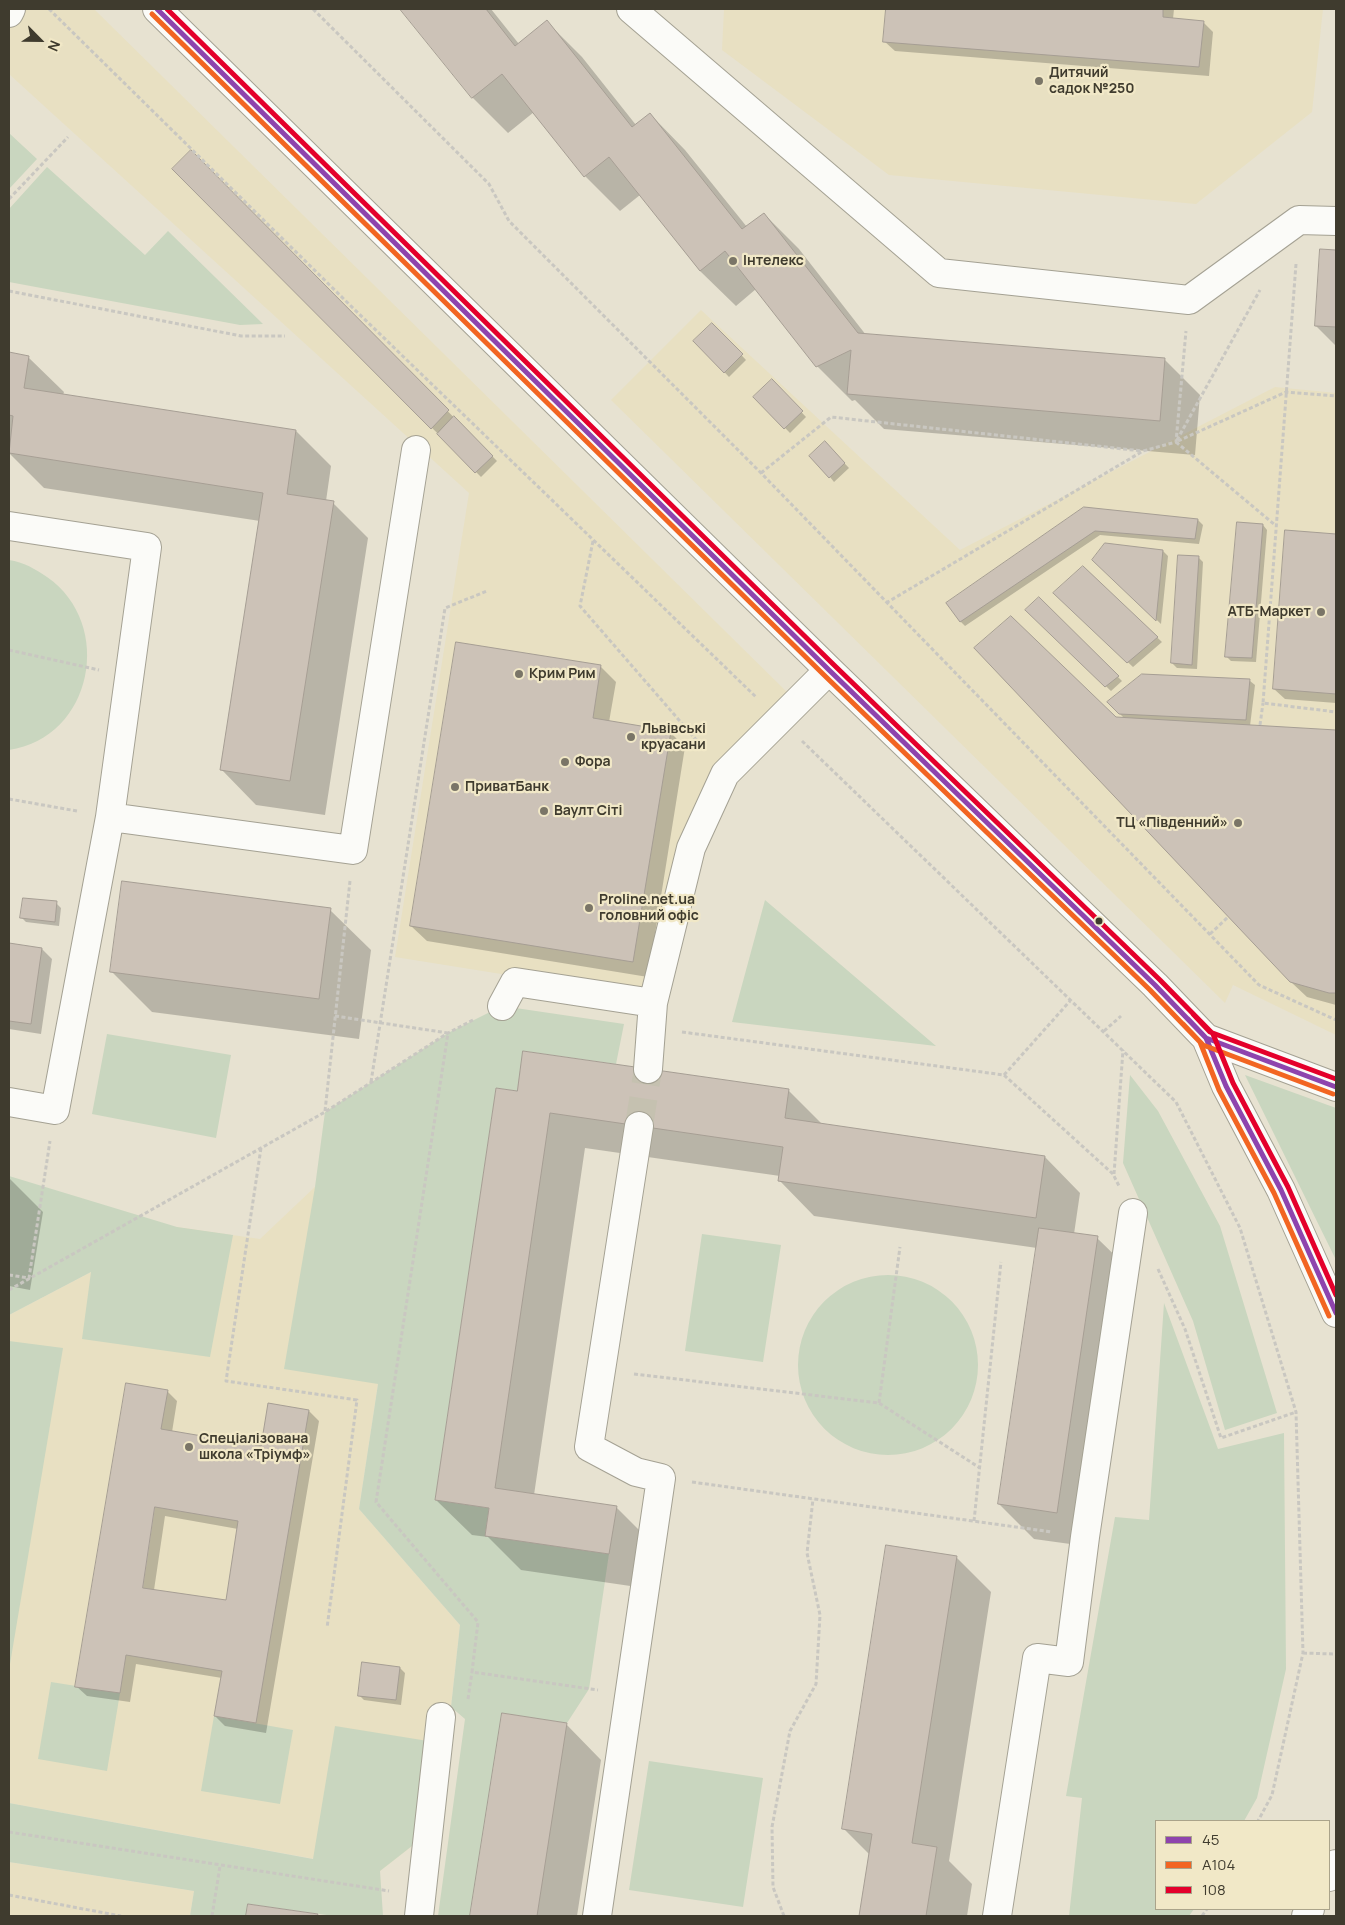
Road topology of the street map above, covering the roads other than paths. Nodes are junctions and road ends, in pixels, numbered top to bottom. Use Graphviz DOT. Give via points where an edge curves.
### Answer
graph roads {
  1 [pos="11,9"];
  2 [pos="157,9"];
  3 [pos="631,9"];
  4 [pos="9,13"];
  5 [pos="1336,220"];
  6 [pos="416,450"];
  7 [pos="9,526"];
  8 [pos="829,670"];
  9 [pos="110,817"];
  10 [pos="502,1006"];
  11 [pos="653,1016"];
  12 [pos="1206,1038"];
  13 [pos="648,1068"];
  14 [pos="1336,1087"];
  15 [pos="9,1102"];
  16 [pos="639,1126"];
  17 [pos="1133,1214"];
  18 [pos="1336,1313"];
  19 [pos="441,1717"];
  20 [pos="1336,1864"];
  21 [pos="1330,1875"];
  22 [pos="421,1906"];
  23 [pos="597,1916"];
  24 [pos="997,1916"];
  1 -- 4 [label="street"];
  2 -- 8 [label="street"];
  3 -- 5 [label="street" via="939,273 1189,300 1299,220"];
  6 -- 9 [label="street" via="353,850"];
  7 -- 9 [label="street" via="147,547"];
  8 -- 11 [label="street" via="725,774 691,848"];
  8 -- 12 [label="street"];
  9 -- 15 [label="street" via="55,1110"];
  10 -- 11 [label="street" via="515,982"];
  11 -- 13 [label="street"];
  12 -- 14 [label="street"];
  12 -- 18 [label="street" via="1226,1086 1281,1190"];
  16 -- 23 [label="street" via="589,1447 636,1472 661,1478"];
  17 -- 24 [label="street" via="1069,1662 1038,1658"];
  19 -- 22 [label="street"];
  20 -- 21 [label="street"];
}
